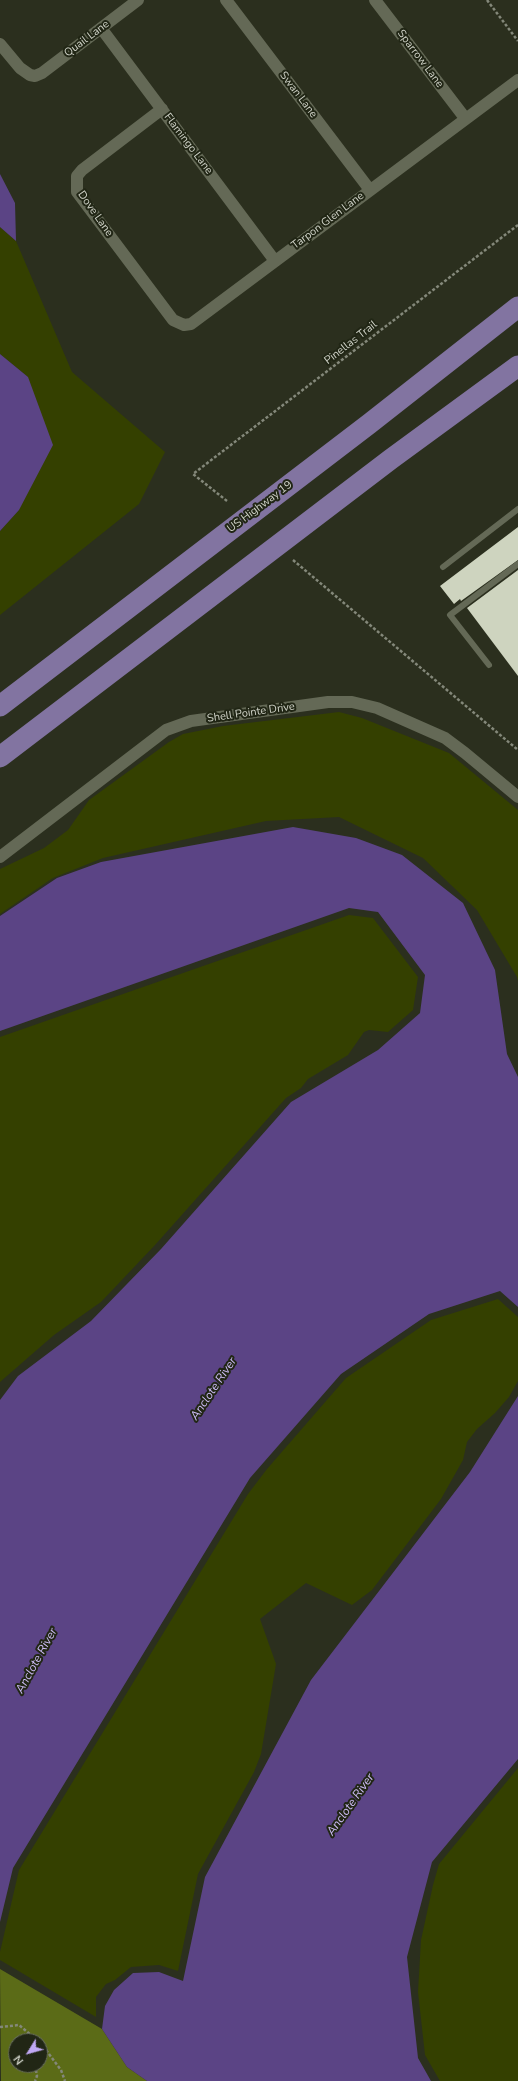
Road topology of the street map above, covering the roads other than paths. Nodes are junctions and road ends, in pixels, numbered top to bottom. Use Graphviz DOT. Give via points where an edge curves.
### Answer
graph roads {
  1 [pos="138,0"];
  2 [pos="226,0"];
  3 [pos="376,0"];
  4 [pos="101,28"];
  5 [pos="0,44"];
  6 [pos="518,80"];
  7 [pos="162,109"];
  8 [pos="465,118"];
  9 [pos="370,190"];
  10 [pos="275,261"];
  11 [pos="518,307"];
  12 [pos="191,324"];
  13 [pos="518,366"];
  14 [pos="518,509"];
  15 [pos="518,564"];
  16 [pos="443,567"];
  17 [pos="489,665"];
  18 [pos="0,706"];
  19 [pos="0,757"];
  20 [pos="518,797"];
  21 [pos="0,857"];
  1 -- 4 [label="street, Quail Lane"];
  2 -- 9 [label="street, Swan Lane"];
  3 -- 8 [label="street, Sparrow Lane"];
  4 -- 5 [label="street, Quail Lane" via="35,76 20,68"];
  4 -- 7 [label="street, Flamingo Lane"];
  6 -- 8 [label="street, Tarpon Glen Lane"];
  7 -- 10 [label="street, Flamingo Lane"];
  7 -- 12 [label="street, Dove Lane" via="82,170 77,176 77,192 173,320 184,325"];
  8 -- 9 [label="street, Tarpon Glen Lane"];
  9 -- 10 [label="street, Tarpon Glen Lane"];
  10 -- 12 [label="street, Tarpon Glen Lane"];
  11 -- 18 [label="highway, US Highway 19"];
  13 -- 19 [label="highway"];
  14 -- 16 [label="lane"];
  15 -- 17 [label="lane" via="450,615"];
  20 -- 21 [label="street, Shell Pointe Drive" via="445,738 377,708 352,702 328,702 191,721 166,730"];
}
